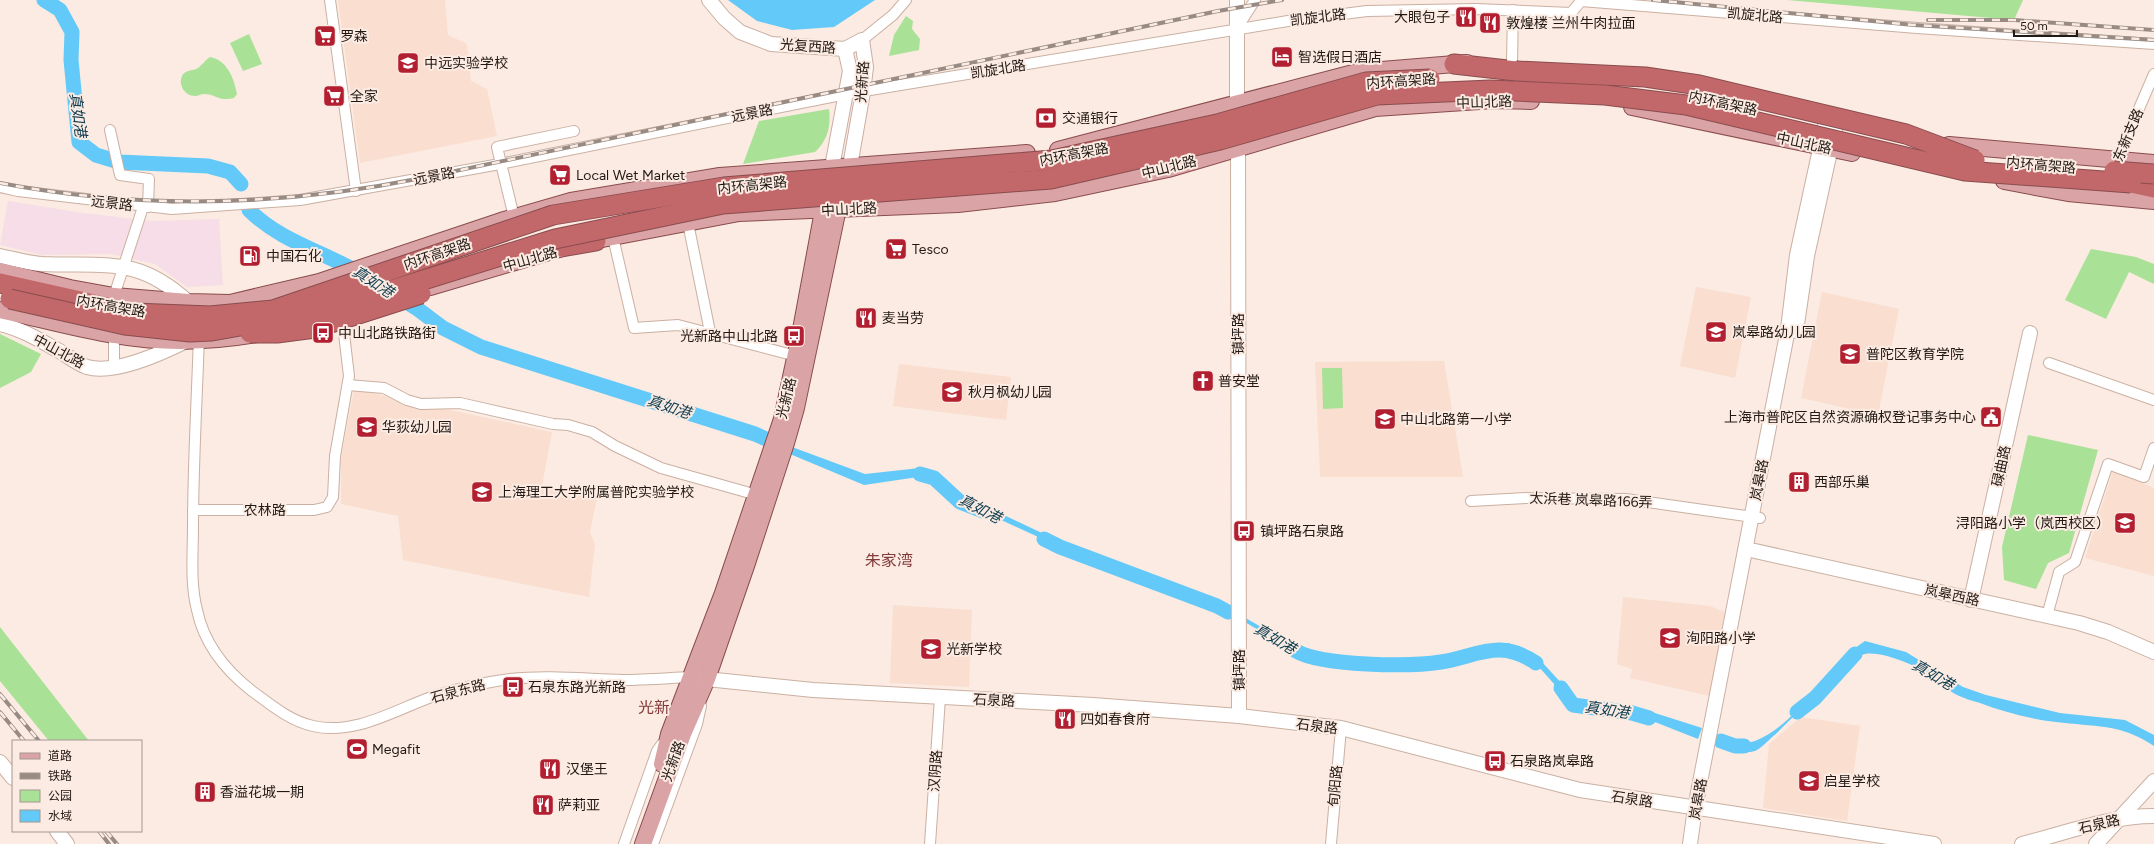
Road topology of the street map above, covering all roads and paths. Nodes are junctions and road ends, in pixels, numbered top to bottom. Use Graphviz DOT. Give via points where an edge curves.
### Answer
graph roads {
  1 [pos="330,0"];
  2 [pos="708,0"];
  3 [pos="906,0"];
  4 [pos="1237,0"];
  5 [pos="1255,0"];
  6 [pos="1513,10"];
  7 [pos="1236,30"];
  8 [pos="862,40"];
  9 [pos="2154,44"];
  10 [pos="845,49"];
  11 [pos="1454,64"];
  12 [pos="1514,67"];
  13 [pos="2154,74"];
  14 [pos="863,92"];
  15 [pos="846,94"];
  16 [pos="1237,103"];
  17 [pos="1832,118"];
  18 [pos="110,130"];
  19 [pos="574,131"];
  20 [pos="1238,148"];
  21 [pos="1825,148"];
  22 [pos="1975,160"];
  23 [pos="2117,160"];
  24 [pos="2154,163"];
  25 [pos="500,164"];
  26 [pos="850,166"];
  27 [pos="832,167"];
  28 [pos="2154,174"];
  29 [pos="2154,186"];
  30 [pos="0,187"];
  31 [pos="356,190"];
  32 [pos="2102,196"];
  33 [pos="2154,201"];
  34 [pos="146,207"];
  35 [pos="830,209"];
  36 [pos="514,217"];
  37 [pos="688,223"];
  38 [pos="604,239"];
  39 [pos="0,256"];
  40 [pos="124,266"];
  41 [pos="5,276"];
  42 [pos="114,296"];
  43 [pos="194,302"];
  44 [pos="349,310"];
  45 [pos="2,311"];
  46 [pos="710,332"];
  47 [pos="2030,333"];
  48 [pos="114,335"];
  49 [pos="192,338"];
  50 [pos="796,356"];
  51 [pos="2049,363"];
  52 [pos="114,367"];
  53 [pos="348,385"];
  54 [pos="2154,400"];
  55 [pos="780,441"];
  56 [pos="2154,448"];
  57 [pos="764,487"];
  58 [pos="1471,501"];
  59 [pos="193,510"];
  60 [pos="1756,517"];
  61 [pos="1750,550"];
  62 [pos="1971,600"];
  63 [pos="2047,616"];
  64 [pos="2154,652"];
  65 [pos="690,677"];
  66 [pos="707,679"];
  67 [pos="940,698"];
  68 [pos="1239,716"];
  69 [pos="1341,728"];
  70 [pos="669,734"];
  71 [pos="0,762"];
  72 [pos="12,777"];
  73 [pos="661,779"];
  74 [pos="2154,781"];
  75 [pos="1699,809"];
  76 [pos="2154,816"];
  77 [pos="2119,819"];
  78 [pos="57,832"];
  79 [pos="67,844"];
  80 [pos="624,844"];
  81 [pos="632,844"];
  82 [pos="643,844"];
  83 [pos="653,844"];
  84 [pos="930,844"];
  85 [pos="1331,844"];
  86 [pos="1690,844"];
  87 [pos="1697,844"];
  88 [pos="1934,844"];
  89 [pos="2022,844"];
  90 [pos="2096,844"];
  1 -- 31 [label="street"];
  2 -- 10 [label="street, 光复西路" via="740,32 771,44"];
  3 -- 8 [label="street, 光复西路" via="893,15"];
  4 -- 7 [label="street, 镇坪路"];
  5 -- 7 [label="street"];
  6 -- 7 [label="street, 凯旋北路" via="1367,11 1288,20"];
  6 -- 9 [label="street, 凯旋北路" via="1571,13 1581,1"];
  6 -- 12 [label="street"];
  7 -- 14 [label="street, 凯旋北路"];
  7 -- 16 [label="street, 镇坪路"];
  8 -- 10 [label="street, 光复西路"];
  8 -- 14 [label="street, 光新路" via="866,67"];
  10 -- 15 [label="street, 光新路" via="850,71"];
  11 -- 12 [label="highway"];
  11 -- 16 [label="main road" via="1357,72"];
  12 -- 17 [label="main road" via="1568,66 1624,73"];
  12 -- 22 [label="highway, bridge" via="1646,77 1699,85 1906,134"];
  13 -- 23 [label="street, 东新支路"];
  14 -- 15 [label="street, 远景路"];
  14 -- 26 [label="street, 光新路"];
  15 -- 25 [label="street, 远景路"];
  15 -- 27 [label="street, 光新路"];
  16 -- 20 [label="street, 镇坪路"];
  16 -- 26 [label="main road" via="1054,151"];
  17 -- 21 [label="street, 岚皋路"];
  17 -- 23 [label="main road" via="1913,140 1945,145"];
  18 -- 34 [label="street" via="120,176 149,179"];
  19 -- 25 [label="street" via="497,146"];
  20 -- 21 [label="main road, 中山北路" via="1375,108 1494,100 1571,101 1639,108"];
  20 -- 35 [label="main road, 中山北路" via="1168,169 1055,194 958,204"];
  20 -- 68 [label="street, 镇坪路"];
  21 -- 32 [label="main road, 中山北路" via="2068,193"];
  21 -- 60 [label="street, 岚皋路" via="1800,312"];
  22 -- 28 [label="highway, 内环高架路, bridge"];
  22 -- 41 [label="highway, 内环高架路, bridge" via="1906,147 1685,94 1608,84 1491,77 1366,82 1217,124 1052,160 724,187 553,215 273,310 210,316 134,313"];
  23 -- 24 [label="main road"];
  23 -- 32 [label="street, 东新支路"];
  25 -- 31 [label="street, 远景路"];
  25 -- 36 [label="street"];
  26 -- 27 [label="main road"];
  26 -- 35 [label="main road, 光新路"];
  27 -- 35 [label="main road, 光新路"];
  27 -- 36 [label="main road" via="720,176 571,201"];
  29 -- 49 [label="highway, 内环高架路, bridge" via="1965,171 1686,105 1605,95 1490,90 1378,95 1220,140 1052,179 723,204 555,239 324,311 212,331"];
  30 -- 34 [label="street, 远景路"];
  31 -- 34 [label="street, 远景路" via="300,200 172,209"];
  32 -- 33 [label="main road, 中山北路"];
  34 -- 40 [label="street"];
  35 -- 37 [label="main road, 中山北路" via="739,213"];
  35 -- 50 [label="main road, 光新路"];
  35 -- 55 [label="main road, 光新路" via="799,395"];
  36 -- 43 [label="main road" via="319,282 230,303"];
  37 -- 38 [label="main road, 中山北路"];
  37 -- 46 [label="street"];
  38 -- 44 [label="main road, 中山北路" via="576,244"];
  38 -- 46 [label="street" via="634,328 678,325"];
  38 -- 49 [label="highway, bridge" via="561,247 315,328"];
  39 -- 40 [label="street" via="42,264"];
  40 -- 42 [label="street"];
  40 -- 43 [label="street" via="153,276"];
  41 -- 42 [label="main road"];
  42 -- 43 [label="main road"];
  43 -- 49 [label="street"];
  44 -- 49 [label="main road, 中山北路" via="271,332 228,339"];
  44 -- 53 [label="street, 农林路"];
  45 -- 48 [label="main road, 中山北路"];
  45 -- 49 [label="highway, 内环高架路, bridge" via="125,325"];
  45 -- 52 [label="street, 中山北路" via="34,337 88,367"];
  46 -- 50 [label="street"];
  47 -- 62 [label="street, 碌曲路"];
  48 -- 49 [label="main road, 中山北路"];
  48 -- 52 [label="street"];
  49 -- 52 [label="street, 中山北路" via="145,359"];
  49 -- 59 [label="street"];
  50 -- 55 [label="main road, 光新路" via="782,419"];
  51 -- 54 [label="street"];
  53 -- 57 [label="street" via="384,388 421,404 460,403 553,424 568,425 592,432 661,468"];
  53 -- 59 [label="street, 农林路" via="335,456 333,497 327,506 314,510"];
  55 -- 57 [label="main road, 光新路"];
  56 -- 63 [label="street" via="2144,477 2108,464 2075,562 2059,572"];
  57 -- 65 [label="main road, 光新路"];
  57 -- 66 [label="main road, 光新路"];
  58 -- 60 [label="street, 太浜巷 岚皋路166弄" via="1526,498 1626,499"];
  59 -- 65 [label="street, 石泉东路" via="193,583 197,612 210,646 221,662 243,684 291,717 314,726 336,729 361,724 456,690 510,679 552,676 624,680"];
  60 -- 61 [label="street, 岚皋路"];
  61 -- 62 [label="street, 岚皋西路"];
  61 -- 75 [label="street, 岚皋路"];
  62 -- 63 [label="street, 岚皋西路"];
  63 -- 64 [label="street, 岚皋西路" via="2094,627"];
  65 -- 66 [label="street, 石泉路"];
  65 -- 70 [label="main road, 光新路"];
  66 -- 67 [label="street, 石泉路" via="813,690"];
  66 -- 73 [label="main road, 光新路"];
  66 -- 83 [label="street, 光新路" via="697,724"];
  67 -- 68 [label="street, 石泉路" via="1093,705"];
  67 -- 84 [label="street, 汉阴路"];
  68 -- 69 [label="street, 石泉路"];
  69 -- 75 [label="street, 石泉路" via="1580,790"];
  69 -- 85 [label="street, 旬阳路"];
  70 -- 73 [label="main road, 光新路"];
  70 -- 80 [label="street, 光新路" via="657,751"];
  71 -- 72 [label="street"];
  73 -- 81 [label="main road, 光新路"];
  73 -- 82 [label="main road, 光新路"];
  74 -- 77 [label="street"];
  75 -- 86 [label="street, 岚皋路"];
  75 -- 87 [label="street, 岚皋路"];
  75 -- 88 [label="street, 石泉路"];
  76 -- 77 [label="street, 石泉路"];
  77 -- 89 [label="street, 石泉路"];
  77 -- 90 [label="street"];
  78 -- 79 [label="street"];
}
